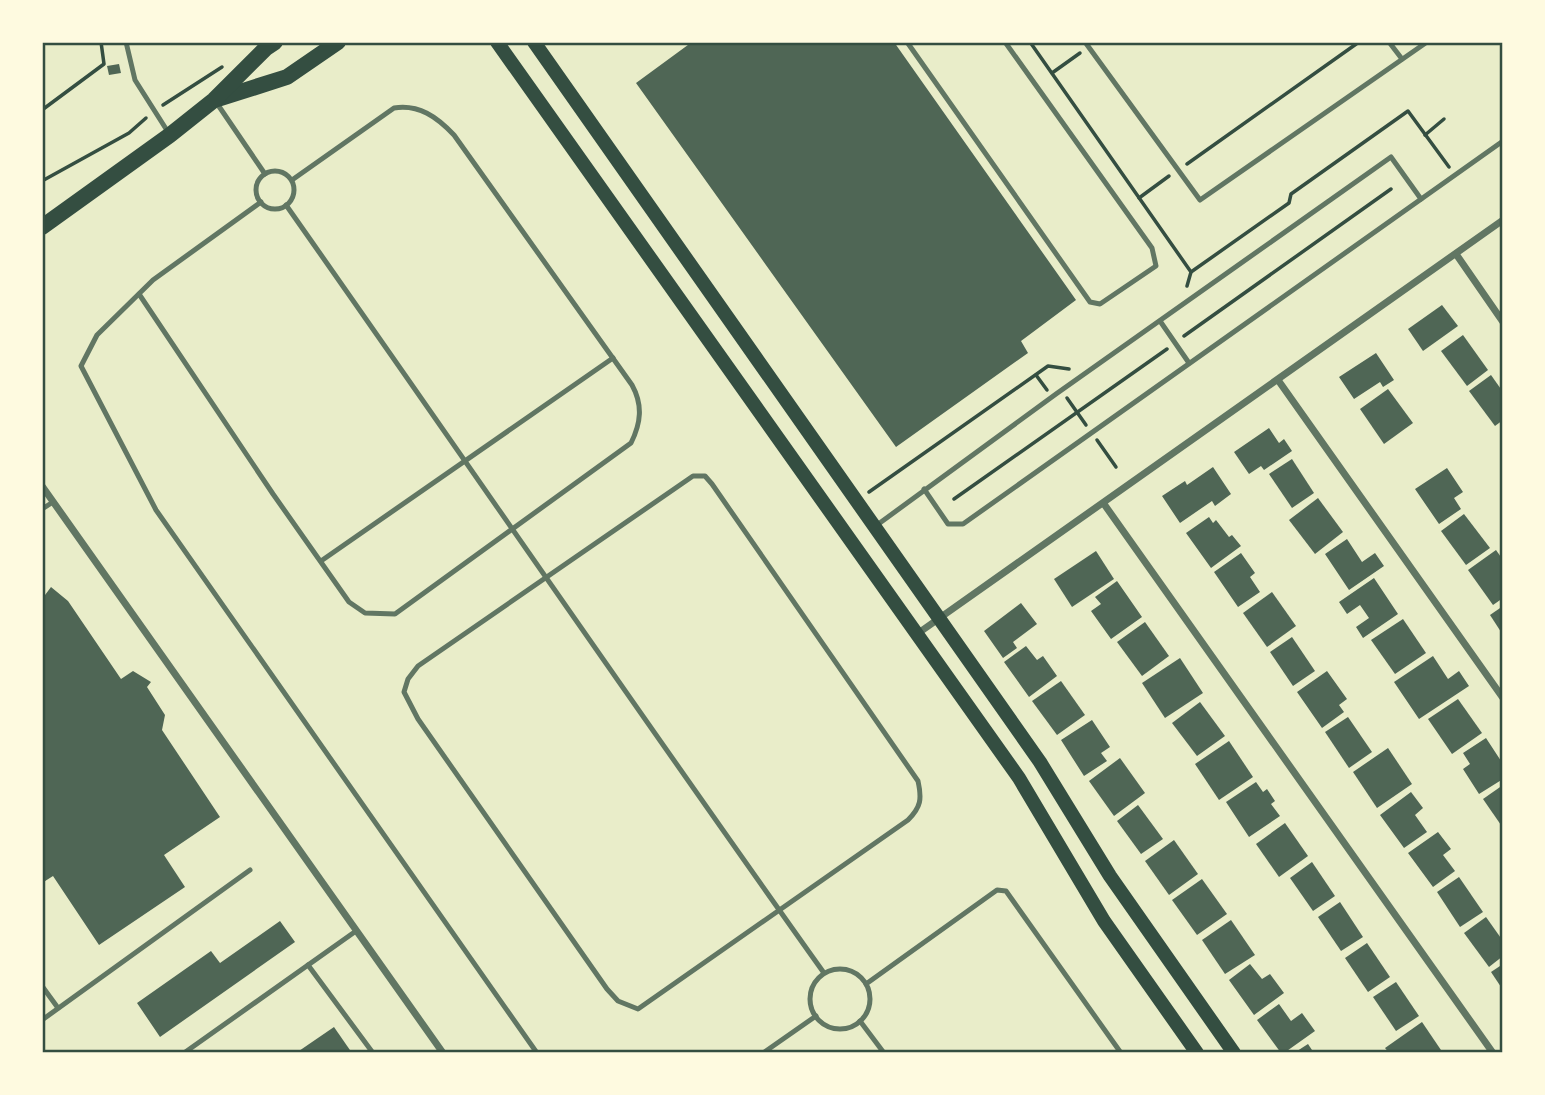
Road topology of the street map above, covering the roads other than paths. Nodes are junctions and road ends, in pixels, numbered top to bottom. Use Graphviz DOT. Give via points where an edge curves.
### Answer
graph roads {
  1 [pos="126,42"];
  2 [pos="275,42"];
  3 [pos="338,42"];
  4 [pos="498,42"];
  5 [pos="907,42"];
  6 [pos="1005,42"];
  7 [pos="1389,42"];
  8 [pos="1427,42"];
  9 [pos="541,45"];
  10 [pos="1087,45"];
  11 [pos="1402,60"];
  12 [pos="214,100"];
  13 [pos="170,135"];
  14 [pos="1503,141"];
  15 [pos="265,174"];
  16 [pos="292,180"];
  17 [pos="1421,199"];
  18 [pos="261,202"];
  19 [pos="286,205"];
  20 [pos="1503,220"];
  21 [pos="42,227"];
  22 [pos="1456,254"];
  23 [pos="139,294"];
  24 [pos="1160,321"];
  25 [pos="1503,322"];
  26 [pos="613,358"];
  27 [pos="1189,363"];
  28 [pos="1278,380"];
  29 [pos="466,460"];
  30 [pos="42,486"];
  31 [pos="924,489"];
  32 [pos="53,502"];
  33 [pos="1104,504"];
  34 [pos="42,509"];
  35 [pos="874,526"];
  36 [pos="513,530"];
  37 [pos="320,561"];
  38 [pos="545,577"];
  39 [pos="938,618"];
  40 [pos="917,634"];
  41 [pos="1503,698"];
  42 [pos="250,870"];
  43 [pos="779,910"];
  44 [pos="356,931"];
  45 [pos="308,965"];
  46 [pos="824,973"];
  47 [pos="866,984"];
  48 [pos="42,986"];
  49 [pos="58,1008"];
  50 [pos="816,1016"];
  51 [pos="42,1020"];
  52 [pos="860,1021"];
  53 [pos="183,1053"];
  54 [pos="373,1053"];
  55 [pos="443,1053"];
  56 [pos="537,1053"];
  57 [pos="763,1053"];
  58 [pos="884,1053"];
  59 [pos="1121,1053"];
  60 [pos="1196,1053"];
  61 [pos="1234,1053"];
  62 [pos="1493,1053"];
  1 -- 13 [label="lane" via="135,80"];
  2 -- 12 [label="main road"];
  3 -- 12 [label="main road" via="287,77"];
  4 -- 40 [label="main road"];
  5 -- 6 [label="lane" via="1090,302 1100,304 1156,266 1152,248"];
  7 -- 11 [label="lane"];
  8 -- 11 [label="lane"];
  9 -- 35 [label="main road"];
  10 -- 11 [label="lane" via="1200,200"];
  12 -- 13 [label="main road"];
  12 -- 15 [label="lane"];
  13 -- 21 [label="main road"];
  14 -- 17 [label="lane"];
  15 -- 16 [label="lane" via="276,171"];
  15 -- 18 [label="lane" via="257,184"];
  16 -- 19 [label="lane" via="294,192"];
  16 -- 26 [label="lane" via="394,108 408,106 425,112 454,135"];
  17 -- 24 [label="lane" via="1391,157"];
  17 -- 27 [label="lane"];
  18 -- 19 [label="lane" via="271,208"];
  18 -- 23 [label="lane"];
  19 -- 29 [label="lane"];
  20 -- 22 [label="street"];
  22 -- 25 [label="street"];
  22 -- 28 [label="street"];
  23 -- 37 [label="lane"];
  23 -- 56 [label="lane" via="97,335 81,366 105,414 156,510"];
  24 -- 27 [label="lane"];
  24 -- 31 [label="lane"];
  26 -- 29 [label="lane"];
  26 -- 36 [label="lane" via="639,398 637,430 631,443"];
  27 -- 31 [label="lane" via="963,524 948,524"];
  28 -- 33 [label="street"];
  28 -- 41 [label="street"];
  29 -- 36 [label="lane"];
  29 -- 37 [label="lane"];
  30 -- 32 [label="street"];
  31 -- 35 [label="lane"];
  32 -- 34 [label="lane"];
  32 -- 44 [label="street"];
  33 -- 39 [label="street"];
  33 -- 62 [label="street"];
  35 -- 39 [label="main road"];
  36 -- 37 [label="lane" via="395,614 366,614 357,608"];
  36 -- 38 [label="lane"];
  38 -- 43 [label="lane"];
  38 -- 43 [label="lane" via="418,666 404,692 418,719 607,989 618,1001 638,1009"];
  38 -- 43 [label="lane" via="693,476 705,476 720,495 918,781 922,799 908,820"];
  39 -- 40 [label="street"];
  39 -- 61 [label="main road"];
  40 -- 60 [label="main road" via="1019,778 1104,921"];
  42 -- 49 [label="lane"];
  43 -- 46 [label="lane"];
  44 -- 45 [label="lane"];
  44 -- 55 [label="street"];
  45 -- 53 [label="lane"];
  45 -- 54 [label="lane"];
  46 -- 47 [label="lane" via="852,971"];
  46 -- 50 [label="lane" via="810,998"];
  47 -- 52 [label="lane" via="870,1003"];
  47 -- 59 [label="lane" via="997,890 1006,891"];
  48 -- 49 [label="lane"];
  49 -- 51 [label="lane"];
  50 -- 52 [label="lane" via="842,1029"];
  50 -- 57 [label="lane"];
  52 -- 58 [label="lane"];
}
